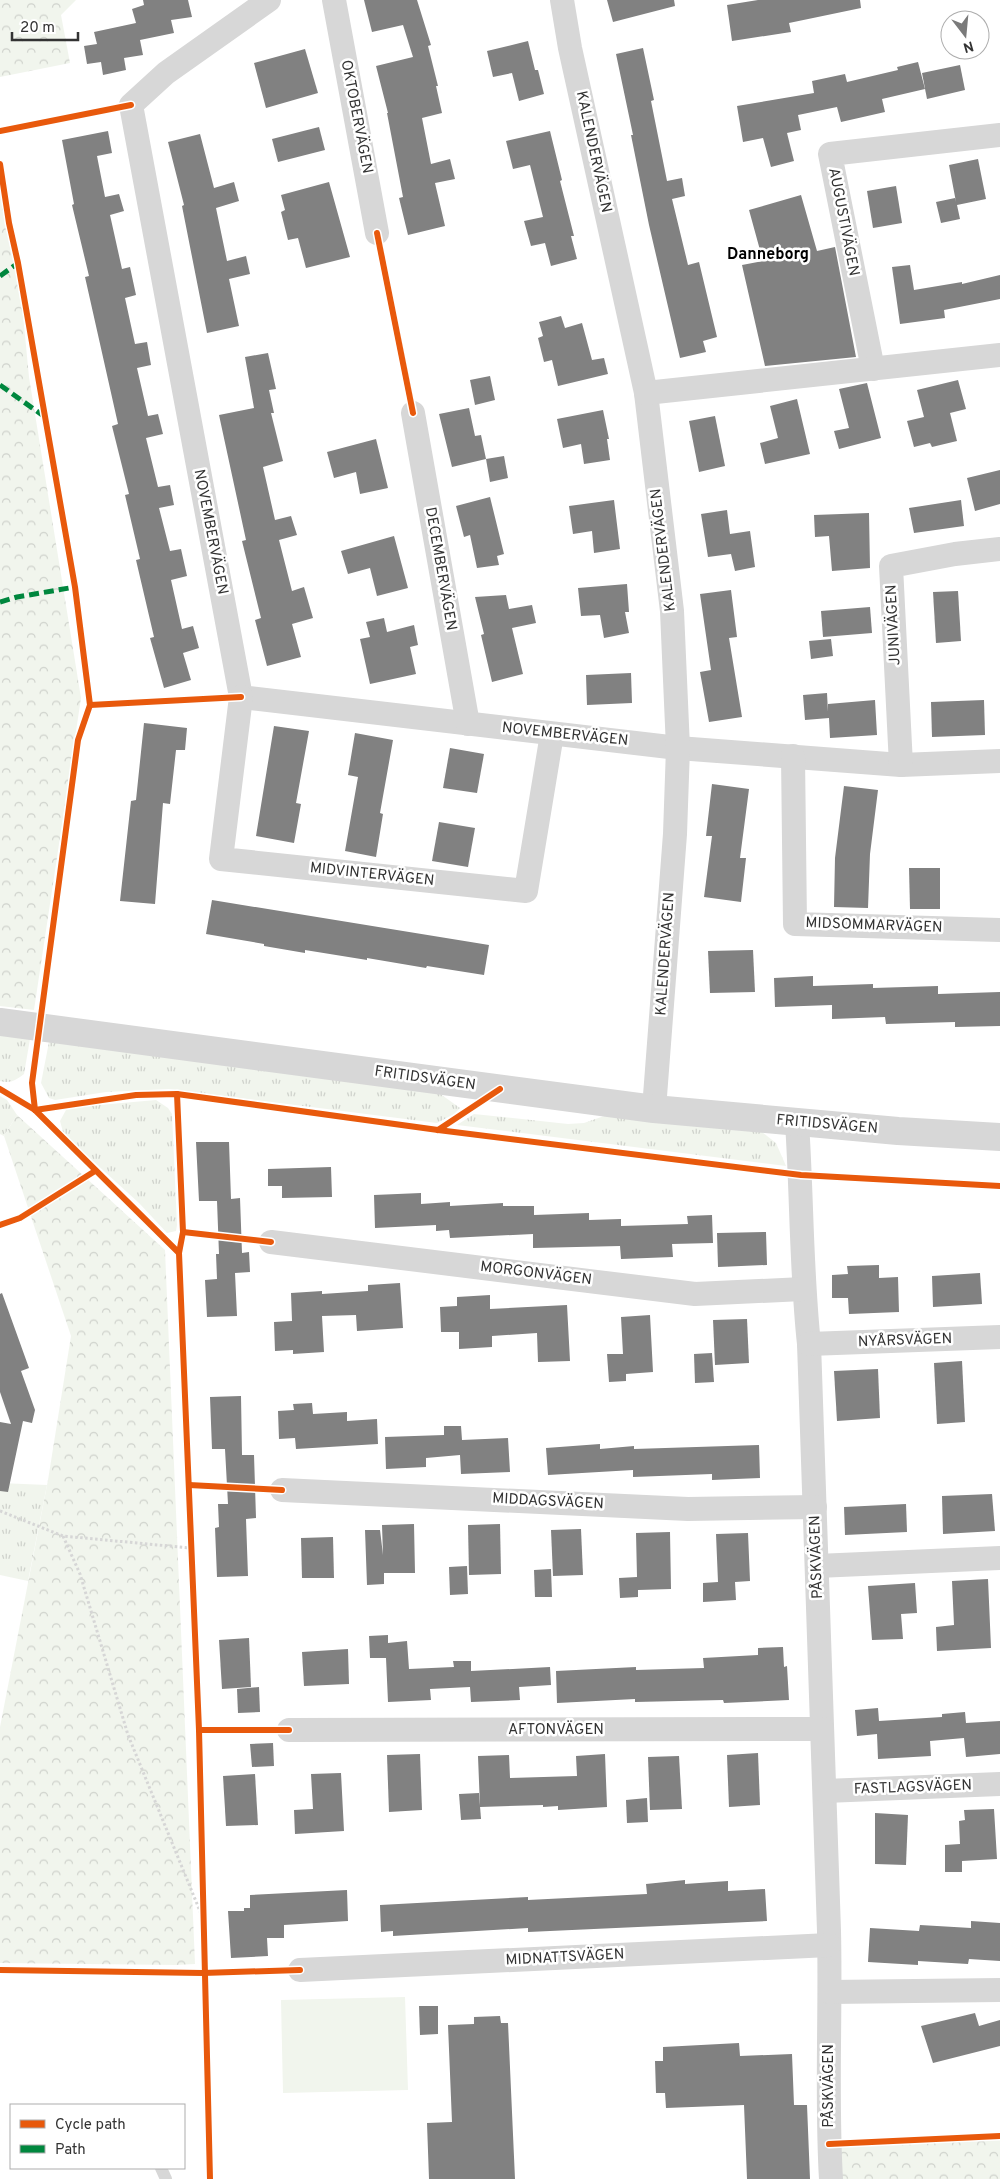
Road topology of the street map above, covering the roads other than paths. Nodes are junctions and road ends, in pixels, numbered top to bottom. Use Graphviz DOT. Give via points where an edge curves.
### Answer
graph roads {
  1 [pos="269,0"];
  2 [pos="334,0"];
  3 [pos="562,0"];
  4 [pos="1000,135"];
  5 [pos="377,233"];
  6 [pos="1000,355"];
  7 [pos="873,369"];
  8 [pos="646,393"];
  9 [pos="412,413"];
  10 [pos="1000,549"];
  11 [pos="241,697"];
  12 [pos="468,724"];
  13 [pos="552,734"];
  14 [pos="678,748"];
  15 [pos="793,756"];
  16 [pos="1000,762"];
  17 [pos="901,765"];
  18 [pos="1000,930"];
  19 [pos="0,1022"];
  20 [pos="654,1109"];
  21 [pos="797,1123"];
  22 [pos="1000,1137"];
  23 [pos="271,1242"];
  24 [pos="803,1289"];
  25 [pos="1000,1337"];
  26 [pos="809,1344"];
  27 [pos="282,1490"];
  28 [pos="815,1506"];
  29 [pos="1000,1558"];
  30 [pos="817,1566"];
  31 [pos="822,1729"];
  32 [pos="289,1730"];
  33 [pos="1000,1784"];
  34 [pos="825,1791"];
  35 [pos="829,1945"];
  36 [pos="300,1970"];
  37 [pos="1000,1990"];
  38 [pos="830,1992"];
  39 [pos="831,2179"];
  1 -- 11 [label="street, NOVEMBERVÄGEN" via="166,73 131,105"];
  2 -- 5 [label="street, OKTOBERVÄGEN"];
  3 -- 8 [label="street, KALENDERVÄGEN"];
  4 -- 7 [label="street, AUGUSTIVÄGEN" via="830,154"];
  6 -- 7 [label="street"];
  7 -- 8 [label="street"];
  8 -- 14 [label="street, KALENDERVÄGEN" via="672,612"];
  9 -- 12 [label="street, DECEMBERVÄGEN"];
  10 -- 17 [label="street, JUNIVÄGEN" via="891,566"];
  11 -- 12 [label="street, NOVEMBERVÄGEN"];
  11 -- 13 [label="street, MIDVINTERVÄGEN" via="221,859 526,891"];
  12 -- 13 [label="street, NOVEMBERVÄGEN"];
  13 -- 14 [label="street, NOVEMBERVÄGEN"];
  14 -- 15 [label="street"];
  14 -- 20 [label="street, KALENDERVÄGEN"];
  15 -- 17 [label="street"];
  15 -- 18 [label="street, MIDSOMMARVÄGEN" via="795,924"];
  16 -- 17 [label="street"];
  19 -- 20 [label="street, FRITIDSVÄGEN"];
  20 -- 21 [label="street, FRITIDSVÄGEN"];
  21 -- 22 [label="street, FRITIDSVÄGEN"];
  21 -- 24 [label="street, PÅSKVÄGEN"];
  23 -- 24 [label="street, MORGONVÄGEN" via="695,1294"];
  24 -- 26 [label="street, PÅSKVÄGEN"];
  25 -- 26 [label="street, NYÅRSVÄGEN"];
  26 -- 28 [label="street, PÅSKVÄGEN"];
  27 -- 28 [label="street, MIDDAGSVÄGEN" via="688,1509"];
  28 -- 30 [label="street, PÅSKVÄGEN"];
  29 -- 30 [label="street"];
  30 -- 31 [label="street, PÅSKVÄGEN"];
  31 -- 32 [label="street, AFTONVÄGEN"];
  31 -- 34 [label="street, PÅSKVÄGEN"];
  33 -- 34 [label="street, FASTLAGSVÄGEN"];
  34 -- 35 [label="street, PÅSKVÄGEN"];
  35 -- 36 [label="street, MIDNATTSVÄGEN"];
  35 -- 38 [label="street, PÅSKVÄGEN"];
  37 -- 38 [label="street"];
  38 -- 39 [label="street, PÅSKVÄGEN"];
}
